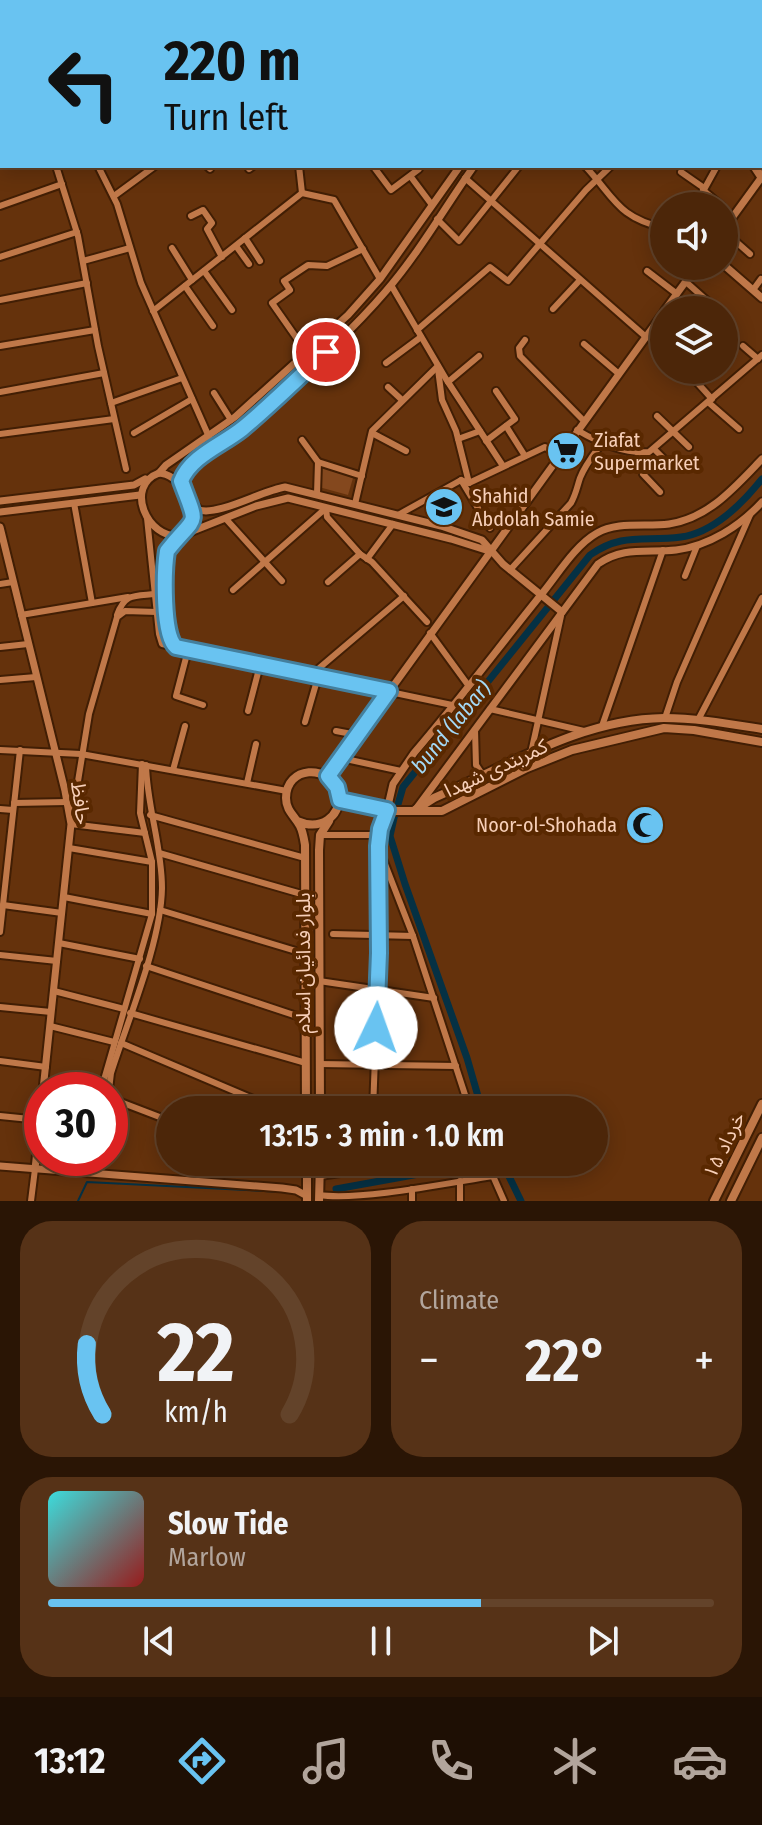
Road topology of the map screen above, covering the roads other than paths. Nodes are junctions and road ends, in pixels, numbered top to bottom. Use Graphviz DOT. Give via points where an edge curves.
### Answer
graph roads {
  1 [pos="57,168"];
  2 [pos="99,168"];
  3 [pos="152,168"];
  4 [pos="299,168"];
  5 [pos="374,168"];
  6 [pos="419,168"];
  7 [pos="459,168"];
  8 [pos="472,168"];
  9 [pos="518,168"];
  10 [pos="587,168"];
  11 [pos="609,168"];
  12 [pos="716,168"];
  13 [pos="681,172"];
  14 [pos="411,177"];
  15 [pos="465,178"];
  16 [pos="762,178"];
  17 [pos="596,179"];
  18 [pos="62,184"];
  19 [pos="704,189"];
  20 [pos="702,192"];
  21 [pos="707,192"];
  22 [pos="302,193"];
  23 [pos="114,196"];
  24 [pos="492,202"];
  25 [pos="432,205"];
  26 [pos="0,206"];
  27 [pos="738,209"];
  28 [pos="191,216"];
  29 [pos="437,219"];
  30 [pos="650,225"];
  31 [pos="77,232"];
  32 [pos="245,238"];
  33 [pos="738,243"];
  34 [pos="541,244"];
  35 [pos="236,246"];
  36 [pos="130,248"];
  37 [pos="172,248"];
  38 [pos="363,249"];
  39 [pos="750,254"];
  40 [pos="0,257"];
  41 [pos="222,257"];
  42 [pos="83,261"];
  43 [pos="260,261"];
  44 [pos="249,264"];
  45 [pos="204,271"];
  46 [pos="647,271"];
  47 [pos="738,277"];
  48 [pos="380,279"];
  49 [pos="761,279"];
  50 [pos="192,280"];
  51 [pos="580,280"];
  52 [pos="686,282"];
  53 [pos="87,283"];
  54 [pos="391,285"];
  55 [pos="185,286"];
  56 [pos="753,290"];
  57 [pos="677,294"];
  58 [pos="702,296"];
  59 [pos="762,298"];
  60 [pos="0,300"];
  61 [pos="553,309"];
  62 [pos="232,310"];
  63 [pos="153,311"];
  64 [pos="213,326"];
  65 [pos="95,330"];
  66 [pos="650,332"];
  67 [pos="419,333"];
  68 [pos="646,337"];
  69 [pos="525,340"];
  70 [pos="584,344"];
  71 [pos="0,346"];
  72 [pos="743,346"];
  73 [pos="307,353"];
  74 [pos="479,356"];
  75 [pos="760,357"];
  76 [pos="386,363"];
  77 [pos="438,366"];
  78 [pos="104,373"];
  79 [pos="619,374"];
  80 [pos="182,378"];
  81 [pos="448,382"];
  82 [pos="697,384"];
  83 [pos="388,387"];
  84 [pos="496,391"];
  85 [pos="0,392"];
  86 [pos="214,393"];
  87 [pos="192,399"];
  88 [pos="402,400"];
  89 [pos="710,401"];
  90 [pos="111,403"];
  91 [pos="657,416"];
  92 [pos="114,419"];
  93 [pos="231,420"];
  94 [pos="584,421"];
  95 [pos="506,426"];
  96 [pos="739,429"];
  97 [pos="577,430"];
  98 [pos="480,431"];
  99 [pos="675,432"];
  100 [pos="134,433"];
  101 [pos="372,433"];
  102 [pos="0,434"];
  103 [pos="209,437"];
  104 [pos="458,439"];
  105 [pos="302,440"];
  106 [pos="486,441"];
  107 [pos="602,443"];
  108 [pos="689,447"];
  109 [pos="655,450"];
  110 [pos="406,451"];
  111 [pos="637,452"];
  112 [pos="559,455"];
  113 [pos="525,456"];
  114 [pos="762,459"];
  115 [pos="665,460"];
  116 [pos="318,462"];
  117 [pos="503,466"];
  118 [pos="126,469"];
  119 [pos="155,475"];
  120 [pos="362,476"];
  121 [pos="461,480"];
  122 [pos="469,483"];
  123 [pos="184,490"];
  124 [pos="660,492"];
  125 [pos="317,494"];
  126 [pos="140,495"];
  127 [pos="189,499"];
  128 [pos="0,501"];
  129 [pos="74,503"];
  130 [pos="355,504"];
  131 [pos="760,506"];
  132 [pos="326,508"];
  133 [pos="0,512"];
  134 [pos="146,514"];
  135 [pos="398,515"];
  136 [pos="750,515"];
  137 [pos="226,519"];
  138 [pos="393,524"];
  139 [pos="0,527"];
  140 [pos="490,528"];
  141 [pos="180,536"];
  142 [pos="697,546"];
  143 [pos="663,550"];
  144 [pos="489,551"];
  145 [pos="3,552"];
  146 [pos="360,554"];
  147 [pos="367,559"];
  148 [pos="265,562"];
  149 [pos="510,570"];
  150 [pos="685,576"];
  151 [pos="282,581"];
  152 [pos="13,582"];
  153 [pos="328,582"];
  154 [pos="0,584"];
  155 [pos="233,590"];
  156 [pos="155,594"];
  157 [pos="404,596"];
  158 [pos="128,597"];
  159 [pos="543,597"];
  160 [pos="762,598"];
  161 [pos="92,603"];
  162 [pos="560,611"];
  163 [pos="157,612"];
  164 [pos="21,615"];
  165 [pos="117,617"];
  166 [pos="427,622"];
  167 [pos="430,633"];
  168 [pos="28,644"];
  169 [pos="0,647"];
  170 [pos="176,647"];
  171 [pos="188,650"];
  172 [pos="260,665"];
  173 [pos="314,676"];
  174 [pos="36,677"];
  175 [pos="0,680"];
  176 [pos="468,685"];
  177 [pos="389,691"];
  178 [pos="203,705"];
  179 [pos="452,705"];
  180 [pos="490,709"];
  181 [pos="248,711"];
  182 [pos="665,718"];
  183 [pos="698,720"];
  184 [pos="539,721"];
  185 [pos="305,722"];
  186 [pos="185,726"];
  187 [pos="602,726"];
  188 [pos="762,729"];
  189 [pos="475,730"];
  190 [pos="336,731"];
  191 [pos="585,731"];
  192 [pos="357,735"];
  193 [pos="762,742"];
  194 [pos="256,744"];
  195 [pos="0,750"];
  196 [pos="20,750"];
  197 [pos="54,752"];
  198 [pos="531,753"];
  199 [pos="81,754"];
  200 [pos="341,758"];
  201 [pos="144,764"];
  202 [pos="173,770"];
  203 [pos="401,771"];
  204 [pos="328,776"];
  205 [pos="484,777"];
  206 [pos="247,783"];
  207 [pos="287,791"];
  208 [pos="340,800"];
  209 [pos="67,802"];
  210 [pos="14,806"];
  211 [pos="0,809"];
  212 [pos="411,810"];
  213 [pos="389,811"];
  214 [pos="150,815"];
  215 [pos="330,819"];
  216 [pos="297,821"];
  217 [pos="71,824"];
  218 [pos="145,833"];
  219 [pos="320,835"];
  220 [pos="379,835"];
  221 [pos="378,846"];
  222 [pos="69,848"];
  223 [pos="0,853"];
  224 [pos="159,853"];
  225 [pos="9,854"];
  226 [pos="305,858"];
  227 [pos="152,862"];
  228 [pos="305,895"];
  229 [pos="64,897"];
  230 [pos="2,900"];
  231 [pos="160,910"];
  232 [pos="62,913"];
  233 [pos="152,914"];
  234 [pos="0,932"];
  235 [pos="333,934"];
  236 [pos="379,935"];
  237 [pos="413,936"];
  238 [pos="59,943"];
  239 [pos="306,954"];
  240 [pos="0,955"];
  241 [pos="140,959"];
  242 [pos="57,961"];
  243 [pos="146,966"];
  244 [pos="319,981"];
  245 [pos="378,989"];
  246 [pos="54,991"];
  247 [pos="434,998"];
  248 [pos="0,1007"];
  249 [pos="127,1011"];
  250 [pos="51,1012"];
  251 [pos="306,1019"];
  252 [pos="50,1026"];
  253 [pos="117,1042"];
  254 [pos="0,1061"];
  255 [pos="306,1063"];
  256 [pos="319,1064"];
  257 [pos="375,1065"];
  258 [pos="456,1066"];
  259 [pos="46,1067"];
  260 [pos="45,1072"];
  261 [pos="107,1072"];
  262 [pos="112,1072"];
  263 [pos="246,1096"];
  264 [pos="306,1096"];
  265 [pos="320,1096"];
  266 [pos="374,1096"];
  267 [pos="466,1096"];
  268 [pos="762,1104"];
  269 [pos="128,1105"];
  270 [pos="0,1116"];
  271 [pos="156,1116"];
  272 [pos="24,1118"];
  273 [pos="762,1138"];
  274 [pos="0,1166"];
  275 [pos="24,1168"];
  276 [pos="34,1176"];
  277 [pos="128,1176"];
  278 [pos="307,1176"];
  279 [pos="320,1176"];
  280 [pos="460,1181"];
  281 [pos="412,1189"];
  282 [pos="307,1198"];
  283 [pos="319,1198"];
  284 [pos="364,1199"];
  285 [pos="732,1200"];
  286 [pos="31,1201"];
  287 [pos="412,1201"];
  288 [pos="460,1201"];
  289 [pos="504,1201"];
  290 [pos="714,1201"];
  1 -- 18 [label="street"];
  2 -- 23 [label="street"];
  3 -- 23 [label="street"];
  4 -- 22 [label="street"];
  5 -- 14 [label="street" via="391,190"];
  6 -- 14 [label="street"];
  7 -- 25 [label="street"];
  8 -- 15 [label="street"];
  9 -- 24 [label="street"];
  10 -- 17 [label="street"];
  11 -- 17 [label="street"];
  12 -- 19 [label="street"];
  13 -- 19 [label="street"];
  14 -- 25 [label="street"];
  15 -- 24 [label="street"];
  15 -- 29 [label="street"];
  16 -- 27 [label="street"];
  17 -- 30 [label="street" via="623,211"];
  17 -- 34 [label="street"];
  18 -- 26 [label="street"];
  18 -- 31 [label="street"];
  19 -- 20 [label="street"];
  19 -- 21 [label="street"];
  22 -- 32 [label="street"];
  22 -- 38 [label="street" via="334,200"];
  23 -- 36 [label="street"];
  24 -- 29 [label="street" via="459,241"];
  24 -- 34 [label="street"];
  25 -- 48 [label="street"];
  28 -- 41 [label="street" via="203,210"];
  29 -- 54 [label="street"];
  31 -- 40 [label="street"];
  31 -- 42 [label="street"];
  32 -- 35 [label="street"];
  32 -- 43 [label="street"];
  33 -- 39 [label="street"];
  34 -- 51 [label="street"];
  34 -- 67 [label="street" via="508,281 490,267"];
  35 -- 41 [label="street"];
  35 -- 44 [label="street"];
  36 -- 42 [label="street"];
  36 -- 63 [label="street"];
  37 -- 50 [label="street"];
  38 -- 48 [label="street"];
  38 -- 73 [label="street" via="327,266 308,265 284,281 290,290 272,303"];
  41 -- 45 [label="street"];
  42 -- 53 [label="street"];
  45 -- 50 [label="street"];
  45 -- 62 [label="street"];
  46 -- 57 [label="street"];
  47 -- 56 [label="street"];
  48 -- 73 [label="street"];
  49 -- 56 [label="street"];
  50 -- 55 [label="street"];
  51 -- 61 [label="street"];
  51 -- 68 [label="street"];
  52 -- 57 [label="street"];
  52 -- 58 [label="street"];
  53 -- 60 [label="street"];
  53 -- 65 [label="street"];
  54 -- 67 [label="street"];
  54 -- 123 [label="street" via="254,418 186,470"];
  55 -- 63 [label="street"];
  55 -- 64 [label="street"];
  56 -- 59 [label="street"];
  63 -- 80 [label="street"];
  65 -- 71 [label="street"];
  65 -- 78 [label="street"];
  66 -- 68 [label="street"];
  67 -- 76 [label="street"];
  67 -- 77 [label="street"];
  68 -- 79 [label="street"];
  69 -- 94 [label="street" via="520,356"];
  70 -- 79 [label="street"];
  72 -- 75 [label="street"];
  73 -- 93 [label="street"];
  74 -- 81 [label="street"];
  75 -- 89 [label="street"];
  77 -- 81 [label="street"];
  77 -- 88 [label="street"];
  77 -- 104 [label="street" via="442,400"];
  78 -- 85 [label="street"];
  78 -- 90 [label="street"];
  79 -- 94 [label="street"];
  80 -- 87 [label="street"];
  80 -- 90 [label="street"];
  81 -- 98 [label="street"];
  82 -- 89 [label="street"];
  83 -- 88 [label="street"];
  84 -- 95 [label="street" via="515,419"];
  86 -- 93 [label="street"];
  87 -- 100 [label="street"];
  87 -- 103 [label="street"];
  88 -- 101 [label="street"];
  89 -- 96 [label="street"];
  89 -- 99 [label="street"];
  90 -- 92 [label="street"];
  91 -- 99 [label="street"];
  92 -- 102 [label="street"];
  92 -- 118 [label="street"];
  93 -- 103 [label="street"];
  94 -- 97 [label="street"];
  95 -- 106 [label="street"];
  95 -- 113 [label="street"];
  97 -- 107 [label="street"];
  97 -- 112 [label="street"];
  98 -- 104 [label="street"];
  98 -- 106 [label="street"];
  99 -- 108 [label="street"];
  99 -- 109 [label="street"];
  101 -- 110 [label="street"];
  101 -- 120 [label="street"];
  103 -- 119 [label="street"];
  104 -- 122 [label="street"];
  105 -- 116 [label="street"];
  106 -- 117 [label="street"];
  107 -- 111 [label="street"];
  107 -- 149 [label="street" via="571,503"];
  109 -- 111 [label="street"];
  109 -- 115 [label="street"];
  111 -- 124 [label="street" via="652,466 643,474"];
  112 -- 113 [label="street" via="545,447"];
  112 -- 144 [label="street"];
  113 -- 117 [label="street"];
  114 -- 159 [label="street" via="706,512 669,524 607,528 594,534"];
  116 -- 120 [label="street"];
  116 -- 125 [label="street"];
  117 -- 122 [label="street"];
  119 -- 123 [label="street" via="169,474"];
  119 -- 126 [label="street"];
  119 -- 128 [label="street" via="134,485"];
  120 -- 130 [label="street"];
  121 -- 122 [label="street"];
  121 -- 135 [label="street"];
  121 -- 140 [label="street"];
  123 -- 127 [label="street"];
  125 -- 127 [label="street" via="285,487 267,490 214,512 203,512"];
  125 -- 130 [label="street"];
  126 -- 129 [label="street"];
  126 -- 134 [label="street"];
  127 -- 141 [label="street" via="193,521"];
  129 -- 133 [label="street"];
  129 -- 161 [label="street"];
  130 -- 135 [label="street"];
  131 -- 136 [label="street"];
  132 -- 137 [label="street" via="278,499"];
  132 -- 138 [label="street"];
  132 -- 146 [label="street" via="327,517"];
  132 -- 148 [label="street"];
  134 -- 141 [label="street" via="161,534"];
  134 -- 156 [label="street"];
  135 -- 144 [label="street" via="482,540"];
  136 -- 142 [label="street"];
  136 -- 182 [label="street"];
  137 -- 141 [label="street"];
  137 -- 148 [label="street"];
  138 -- 144 [label="street"];
  138 -- 147 [label="street"];
  139 -- 145 [label="street, حافظ"];
  141 -- 170 [label="street" via="165,561 168,630"];
  142 -- 143 [label="street"];
  142 -- 150 [label="street"];
  143 -- 162 [label="street" via="609,556"];
  143 -- 187 [label="street"];
  144 -- 149 [label="street"];
  144 -- 167 [label="street"];
  145 -- 152 [label="street, حافظ"];
  146 -- 147 [label="street"];
  146 -- 153 [label="street"];
  147 -- 157 [label="street"];
  148 -- 151 [label="street"];
  148 -- 155 [label="street"];
  149 -- 159 [label="street"];
  152 -- 154 [label="street"];
  152 -- 164 [label="street, حافظ"];
  156 -- 158 [label="street"];
  156 -- 163 [label="street"];
  157 -- 166 [label="street"];
  157 -- 173 [label="street"];
  158 -- 161 [label="street"];
  158 -- 165 [label="street"];
  159 -- 162 [label="street"];
  159 -- 176 [label="street"];
  160 -- 183 [label="street"];
  161 -- 164 [label="street"];
  162 -- 180 [label="street"];
  162 -- 184 [label="street"];
  163 -- 165 [label="street" via="125,611"];
  163 -- 170 [label="street" via="162,644"];
  164 -- 168 [label="street, حافظ"];
  165 -- 199 [label="street"];
  167 -- 176 [label="street"];
  167 -- 177 [label="street"];
  168 -- 169 [label="street"];
  168 -- 174 [label="street, حافظ"];
  170 -- 171 [label="street"];
  171 -- 172 [label="street"];
  171 -- 178 [label="street" via="176,696"];
  172 -- 173 [label="street"];
  172 -- 181 [label="street"];
  173 -- 177 [label="street"];
  173 -- 185 [label="street"];
  174 -- 175 [label="street"];
  174 -- 197 [label="street, حافظ"];
  176 -- 179 [label="street"];
  177 -- 179 [label="street"];
  177 -- 192 [label="street"];
  179 -- 203 [label="street"];
  180 -- 184 [label="street"];
  180 -- 189 [label="street"];
  182 -- 183 [label="main road, کمربندی شهدا"];
  182 -- 187 [label="main road, کمربندی شهدا"];
  183 -- 188 [label="main road, کمربندی شهدا"];
  184 -- 191 [label="street"];
  184 -- 198 [label="street"];
  186 -- 202 [label="street"];
  187 -- 191 [label="main road, کمربندی شهدا"];
  189 -- 205 [label="street" via="476,765"];
  189 -- 212 [label="street"];
  190 -- 192 [label="street"];
  191 -- 198 [label="main road, کمربندی شهدا"];
  192 -- 200 [label="street"];
  193 -- 212 [label="main road, کمربندی شهدا" via="664,728 572,750 442,811"];
  194 -- 206 [label="street"];
  195 -- 196 [label="street"];
  196 -- 197 [label="street"];
  196 -- 210 [label="street"];
  197 -- 199 [label="street"];
  197 -- 209 [label="street, حافظ"];
  198 -- 205 [label="main road, کمربندی شهدا"];
  199 -- 201 [label="street"];
  199 -- 217 [label="street"];
  200 -- 203 [label="street"];
  200 -- 204 [label="street"];
  201 -- 202 [label="street"];
  201 -- 214 [label="street"];
  201 -- 218 [label="street" via="140,804"];
  202 -- 206 [label="street"];
  203 -- 213 [label="street"];
  204 -- 207 [label="main road" via="300,775"];
  204 -- 208 [label="main road"];
  205 -- 212 [label="main road, کمربندی شهدا"];
  206 -- 207 [label="street"];
  207 -- 216 [label="main road" via="287,808"];
  208 -- 213 [label="main road"];
  208 -- 215 [label="main road"];
  209 -- 210 [label="street"];
  209 -- 217 [label="street, حافظ"];
  210 -- 211 [label="street"];
  210 -- 225 [label="street"];
  212 -- 213 [label="main road"];
  213 -- 220 [label="street"];
  214 -- 224 [label="street"];
  214 -- 226 [label="street"];
  215 -- 216 [label="main road" via="314,826"];
  215 -- 219 [label="main road"];
  216 -- 226 [label="main road, بلوار فدائیان اسلام"];
  217 -- 218 [label="street"];
  217 -- 222 [label="street, حافظ"];
  218 -- 227 [label="street"];
  219 -- 220 [label="street"];
  219 -- 244 [label="main road, بلوار فدائیان اسلام"];
  220 -- 221 [label="street"];
  221 -- 236 [label="street"];
  221 -- 237 [label="street"];
  222 -- 227 [label="street"];
  222 -- 229 [label="street, حافظ"];
  223 -- 225 [label="street"];
  224 -- 228 [label="street"];
  224 -- 231 [label="street"];
  225 -- 230 [label="street"];
  226 -- 228 [label="main road, بلوار فدائیان اسلام"];
  227 -- 233 [label="street"];
  228 -- 239 [label="main road, بلوار فدائیان اسلام"];
  229 -- 232 [label="street, حافظ"];
  229 -- 233 [label="street"];
  230 -- 232 [label="street"];
  230 -- 234 [label="street"];
  231 -- 239 [label="street"];
  231 -- 243 [label="street"];
  232 -- 238 [label="street, حافظ"];
  233 -- 241 [label="street"];
  235 -- 236 [label="street"];
  236 -- 237 [label="street"];
  236 -- 245 [label="street"];
  237 -- 247 [label="street"];
  238 -- 241 [label="street"];
  238 -- 242 [label="street, حافظ"];
  239 -- 251 [label="main road, بلوار فدائیان اسلام"];
  240 -- 242 [label="street"];
  241 -- 249 [label="street"];
  242 -- 246 [label="street, حافظ"];
  243 -- 249 [label="street"];
  243 -- 251 [label="street"];
  244 -- 245 [label="street"];
  244 -- 256 [label="main road, بلوار فدائیان اسلام"];
  245 -- 247 [label="street"];
  245 -- 257 [label="street"];
  246 -- 249 [label="street"];
  246 -- 250 [label="street, حافظ"];
  247 -- 258 [label="street"];
  248 -- 250 [label="street"];
  249 -- 253 [label="street"];
  249 -- 255 [label="street"];
  250 -- 252 [label="street, حافظ"];
  251 -- 255 [label="main road, بلوار فدائیان اسلام"];
  252 -- 253 [label="street"];
  252 -- 259 [label="street, حافظ"];
  253 -- 261 [label="street"];
  253 -- 262 [label="street"];
  253 -- 263 [label="street"];
  254 -- 259 [label="street"];
  255 -- 264 [label="main road, بلوار فدائیان اسلام"];
  256 -- 257 [label="street"];
  256 -- 265 [label="main road, بلوار فدائیان اسلام"];
  257 -- 258 [label="street"];
  257 -- 266 [label="street"];
  258 -- 267 [label="street"];
  259 -- 260 [label="street, حافظ"];
  268 -- 290 [label="main road, ۱۵ خرداد"];
  269 -- 271 [label="street"];
  270 -- 272 [label="street"];
  273 -- 285 [label="main road, ۱۵ خرداد"];
  274 -- 275 [label="street"];
  276 -- 286 [label="street"];
  277 -- 282 [label="street" via="282,1188"];
  278 -- 282 [label="main road"];
  279 -- 283 [label="main road"];
  280 -- 281 [label="street"];
  280 -- 288 [label="street"];
  280 -- 289 [label="street" via="493,1176"];
  281 -- 284 [label="street"];
  281 -- 287 [label="street"];
  282 -- 283 [label="main road"];
  283 -- 284 [label="street"];
}
